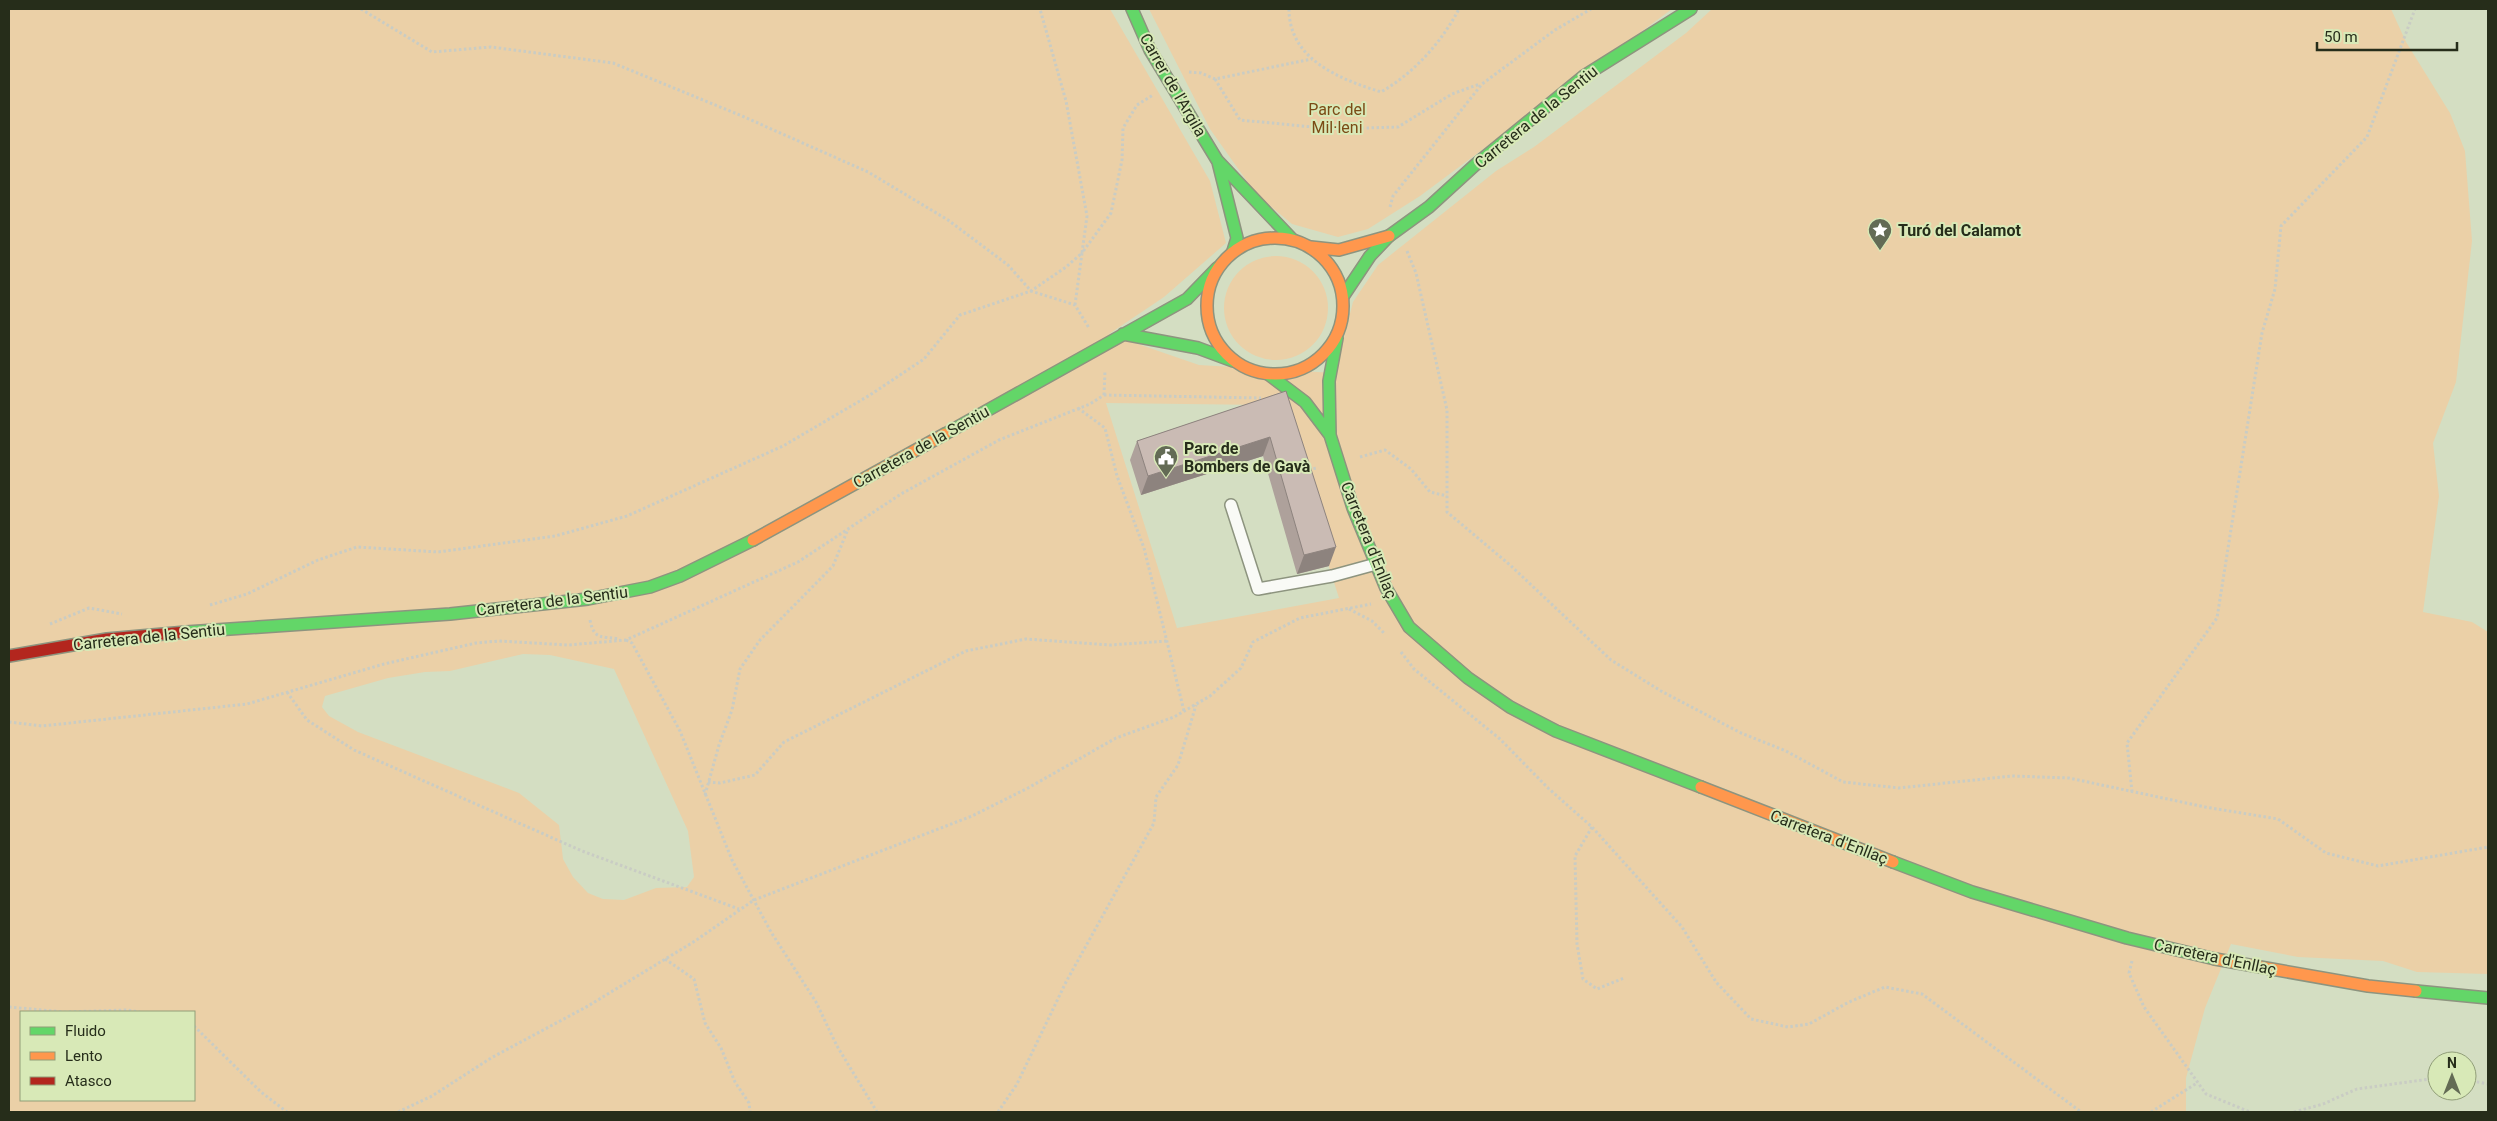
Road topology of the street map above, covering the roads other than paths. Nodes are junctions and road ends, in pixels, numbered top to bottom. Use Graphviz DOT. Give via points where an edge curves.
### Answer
graph roads {
  1 [pos="1132,9"];
  2 [pos="1691,9"];
  3 [pos="1218,160"];
  4 [pos="1394,233"];
  5 [pos="1293,240"];
  6 [pos="1311,247"];
  7 [pos="1233,251"];
  8 [pos="1218,268"];
  9 [pos="1344,295"];
  10 [pos="1123,334"];
  11 [pos="1336,338"];
  12 [pos="1235,362"];
  13 [pos="1268,374"];
  14 [pos="1330,435"];
  15 [pos="1231,505"];
  16 [pos="1376,564"];
  17 [pos="9,656"];
  18 [pos="2488,998"];
  1 -- 3 [label="street, Carrer de l'Argila" via="1150,50"];
  2 -- 4 [label="street, Carretera de la Sentiu" via="1584,76"];
  3 -- 5 [label="street, Carrer de l'Argila"];
  3 -- 7 [label="street, Carrer de l'Argila" via="1237,238"];
  4 -- 6 [label="street, Carretera de la Sentiu" via="1339,250"];
  4 -- 9 [label="street, Carretera de la Sentiu" via="1370,256"];
  5 -- 6 [label="street"];
  5 -- 7 [label="street" via="1272,237"];
  6 -- 9 [label="street" via="1338,276"];
  7 -- 8 [label="street"];
  8 -- 10 [label="street, Carretera de la Sentiu" via="1187,299"];
  8 -- 12 [label="street" via="1209,287 1206,308 1210,329 1220,348"];
  9 -- 11 [label="street" via="1343,317"];
  10 -- 12 [label="street" via="1198,348"];
  10 -- 17 [label="street, Carretera de la Sentiu" via="764,536 650,587 588,599 450,614 262,625 107,639"];
  11 -- 13 [label="street" via="1324,355 1308,367 1288,374"];
  11 -- 14 [label="street, Carretera d'Enllaç" via="1329,381"];
  12 -- 13 [label="street"];
  13 -- 14 [label="street, Carretera d'Enllaç" via="1306,402"];
  14 -- 16 [label="street, Carretera d'Enllaç" via="1353,508"];
  15 -- 16 [label="lane" via="1258,588 1332,576"];
  16 -- 18 [label="street, Carretera d'Enllaç" via="1409,627 1468,678 1510,707 1556,731 1972,892 2136,940 2243,965 2358,984"];
}
